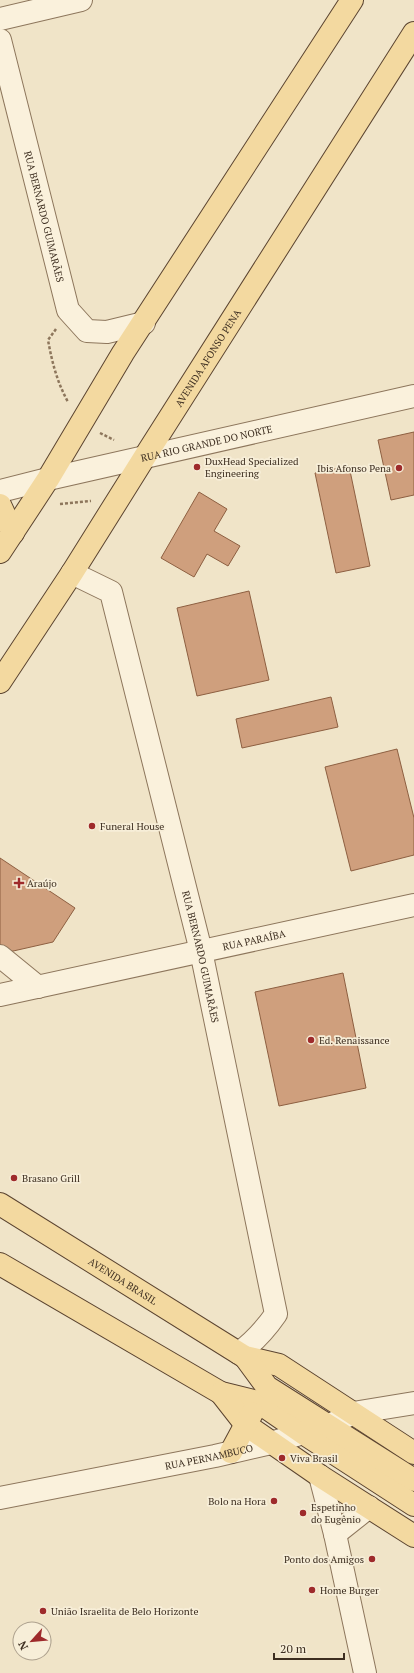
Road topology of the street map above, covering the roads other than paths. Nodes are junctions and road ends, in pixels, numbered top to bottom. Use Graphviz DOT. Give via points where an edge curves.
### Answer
graph roads {
  1 [pos="81,0"];
  2 [pos="352,0"];
  3 [pos="0,19"];
  4 [pos="414,33"];
  5 [pos="0,40"];
  6 [pos="144,323"];
  7 [pos="414,396"];
  8 [pos="144,458"];
  9 [pos="48,478"];
  10 [pos="0,491"];
  11 [pos="0,505"];
  12 [pos="13,533"];
  13 [pos="0,552"];
  14 [pos="72,573"];
  15 [pos="0,682"];
  16 [pos="414,906"];
  17 [pos="202,951"];
  18 [pos="0,956"];
  19 [pos="38,987"];
  20 [pos="0,996"];
  21 [pos="0,1204"];
  22 [pos="0,1264"];
  23 [pos="242,1355"];
  24 [pos="221,1393"];
  25 [pos="262,1394"];
  26 [pos="414,1403"];
  27 [pos="353,1414"];
  28 [pos="246,1425"];
  29 [pos="328,1426"];
  30 [pos="303,1434"];
  31 [pos="271,1443"];
  32 [pos="231,1452"];
  33 [pos="414,1452"];
  34 [pos="320,1476"];
  35 [pos="414,1480"];
  36 [pos="0,1498"];
  37 [pos="414,1505"];
  38 [pos="369,1507"];
  39 [pos="335,1534"];
  40 [pos="414,1536"];
  41 [pos="365,1673"];
  1 -- 3 [label="street"];
  2 -- 6 [label="main road"];
  4 -- 8 [label="main road, AVENIDA AFONSO PENA"];
  5 -- 6 [label="street, RUA BERNARDO GUIMARÃES" via="68,310 87,330 107,332"];
  6 -- 9 [label="main road" via="95,398"];
  7 -- 8 [label="street, RUA RIO GRANDE DO NORTE"];
  8 -- 9 [label="street, RUA RIO GRANDE DO NORTE"];
  8 -- 14 [label="main road, AVENIDA AFONSO PENA"];
  9 -- 10 [label="street, RUA RIO GRANDE DO NORTE"];
  9 -- 12 [label="main road"];
  11 -- 12 [label="main road"];
  12 -- 13 [label="main road"];
  14 -- 15 [label="main road, AVENIDA AFONSO PENA"];
  14 -- 17 [label="street, RUA BERNARDO GUIMARÃES" via="111,592"];
  16 -- 17 [label="street, RUA PARAÍBA"];
  17 -- 19 [label="street, RUA PARAÍBA"];
  17 -- 23 [label="street, RUA BERNARDO GUIMARÃES" via="276,1314 266,1330"];
  18 -- 19 [label="street"];
  19 -- 20 [label="street, RUA PARAÍBA"];
  21 -- 23 [label="main road, AVENIDA BRASIL"];
  22 -- 24 [label="main road, AVENIDA BRASIL"];
  23 -- 25 [label="main road, AVENIDA BRASIL"];
  23 -- 27 [label="main road, AVENIDA BRASIL" via="279,1365"];
  24 -- 25 [label="main road, AVENIDA BRASIL"];
  24 -- 28 [label="main road, AVENIDA BRASIL"];
  25 -- 28 [label="main road"];
  25 -- 29 [label="main road, AVENIDA BRASIL"];
  25 -- 30 [label="main road, AVENIDA BRASIL"];
  26 -- 27 [label="street, RUA PERNAMBUCO"];
  27 -- 29 [label="street, RUA PERNAMBUCO"];
  27 -- 33 [label="main road, AVENIDA BRASIL"];
  28 -- 31 [label="main road, AVENIDA BRASIL"];
  28 -- 32 [label="main road"];
  29 -- 30 [label="street, RUA PERNAMBUCO"];
  29 -- 35 [label="main road, AVENIDA BRASIL"];
  30 -- 31 [label="street, RUA PERNAMBUCO"];
  30 -- 37 [label="main road, AVENIDA BRASIL"];
  31 -- 32 [label="street, RUA PERNAMBUCO"];
  31 -- 34 [label="main road, AVENIDA BRASIL"];
  32 -- 36 [label="street, RUA PERNAMBUCO"];
  34 -- 38 [label="main road, AVENIDA BRASIL"];
  34 -- 39 [label="street"];
  38 -- 39 [label="street"];
  38 -- 40 [label="main road, AVENIDA BRASIL"];
  39 -- 41 [label="street"];
}
